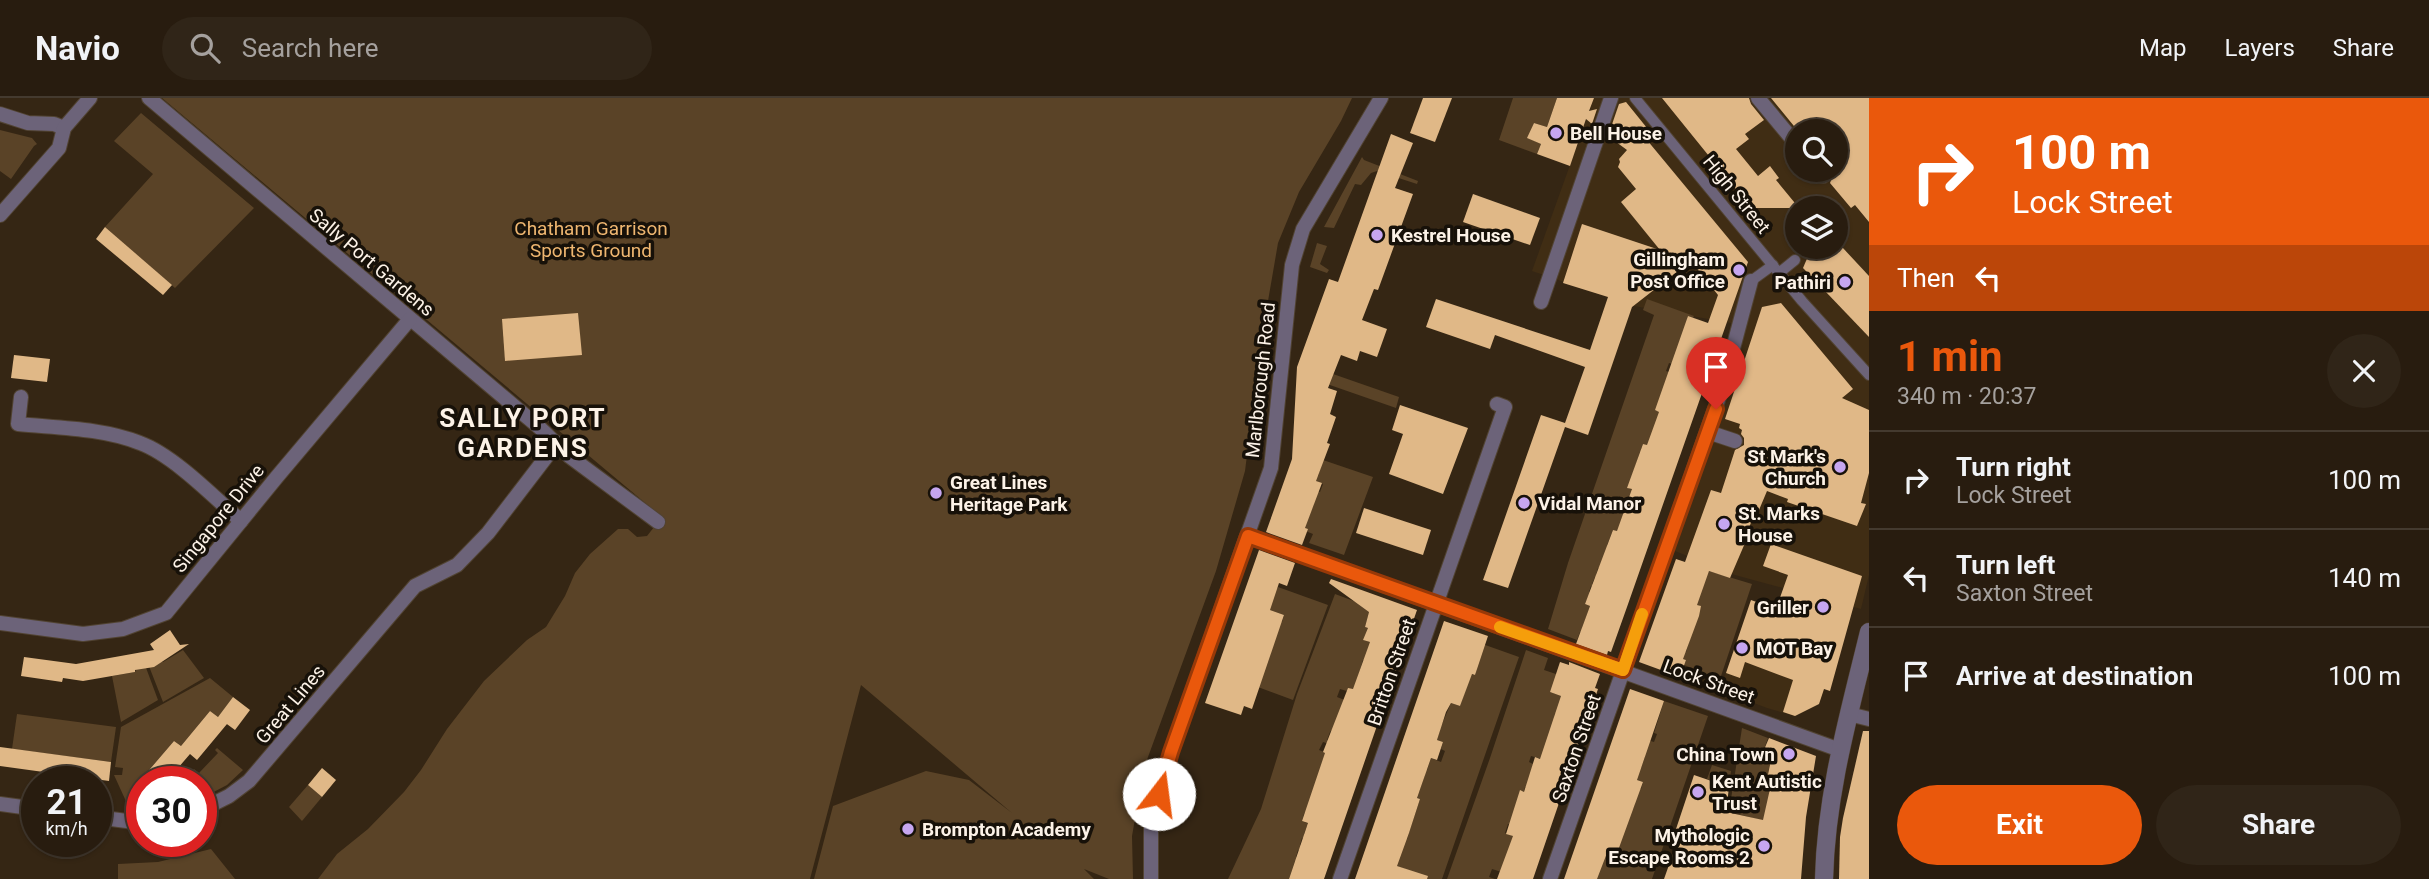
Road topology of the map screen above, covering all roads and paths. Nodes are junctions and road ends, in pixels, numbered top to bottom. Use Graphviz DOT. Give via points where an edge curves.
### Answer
graph roads {
  1 [pos="90,98"];
  2 [pos="149,98"];
  3 [pos="1380,98"];
  4 [pos="1612,98"];
  5 [pos="1635,98"];
  6 [pos="1758,98"];
  7 [pos="0,114"];
  8 [pos="64,128"];
  9 [pos="1785,131"];
  10 [pos="0,215"];
  11 [pos="1795,260"];
  12 [pos="1776,269"];
  13 [pos="1751,281"];
  14 [pos="1541,302"];
  15 [pos="410,320"];
  16 [pos="1869,375"];
  17 [pos="21,397"];
  18 [pos="1497,404"];
  19 [pos="1708,432"];
  20 [pos="1735,441"];
  21 [pos="557,443"];
  22 [pos="241,521"];
  23 [pos="658,522"];
  24 [pos="1248,536"];
  25 [pos="1436,603"];
  26 [pos="0,623"];
  27 [pos="1869,632"];
  28 [pos="1623,670"];
  29 [pos="1849,714"];
  30 [pos="1869,719"];
  31 [pos="1840,750"];
  32 [pos="217,802"];
  33 [pos="0,804"];
  34 [pos="21,807"];
  35 [pos="1151,879"];
  36 [pos="1340,879"];
  37 [pos="1550,879"];
  38 [pos="1824,879"];
  1 -- 8 [label="street"];
  2 -- 15 [label="street, Sally Port Gardens"];
  3 -- 24 [label="street, Marlborough Road" via="1303,229 1292,265 1271,468"];
  4 -- 14 [label="street"];
  5 -- 12 [label="street, High Street"];
  6 -- 9 [label="street"];
  7 -- 8 [label="street"];
  8 -- 10 [label="street" via="59,148"];
  11 -- 12 [label="street, Saxton Street"];
  12 -- 13 [label="street, Saxton Street"];
  12 -- 16 [label="street, High Street"];
  13 -- 19 [label="street, Saxton Street"];
  15 -- 21 [label="street, Sally Port Gardens"];
  15 -- 22 [label="street, Singapore Drive"];
  17 -- 22 [label="street" via="18,424 106,434 143,444"];
  18 -- 25 [label="street, Britton Street" via="1505,407"];
  19 -- 20 [label="street"];
  19 -- 28 [label="street, Saxton Street"];
  21 -- 23 [label="street, Sally Port Gardens"];
  21 -- 32 [label="street, Great Lines" via="488,533 457,565 391,603 258,772"];
  22 -- 26 [label="street, Singapore Drive" via="166,613 123,629 83,634"];
  24 -- 25 [label="street, Lock Street"];
  24 -- 35 [label="street, Marlborough Road" via="1165,770 1150,838"];
  25 -- 28 [label="street, Lock Street"];
  25 -- 36 [label="street, Britton Street"];
  27 -- 29 [label="street"];
  28 -- 31 [label="street, Lock Street"];
  28 -- 37 [label="street, Saxton Street"];
  29 -- 30 [label="street"];
  29 -- 31 [label="street"];
  31 -- 38 [label="street" via="1825,840"];
  33 -- 34 [label="street"];
}
